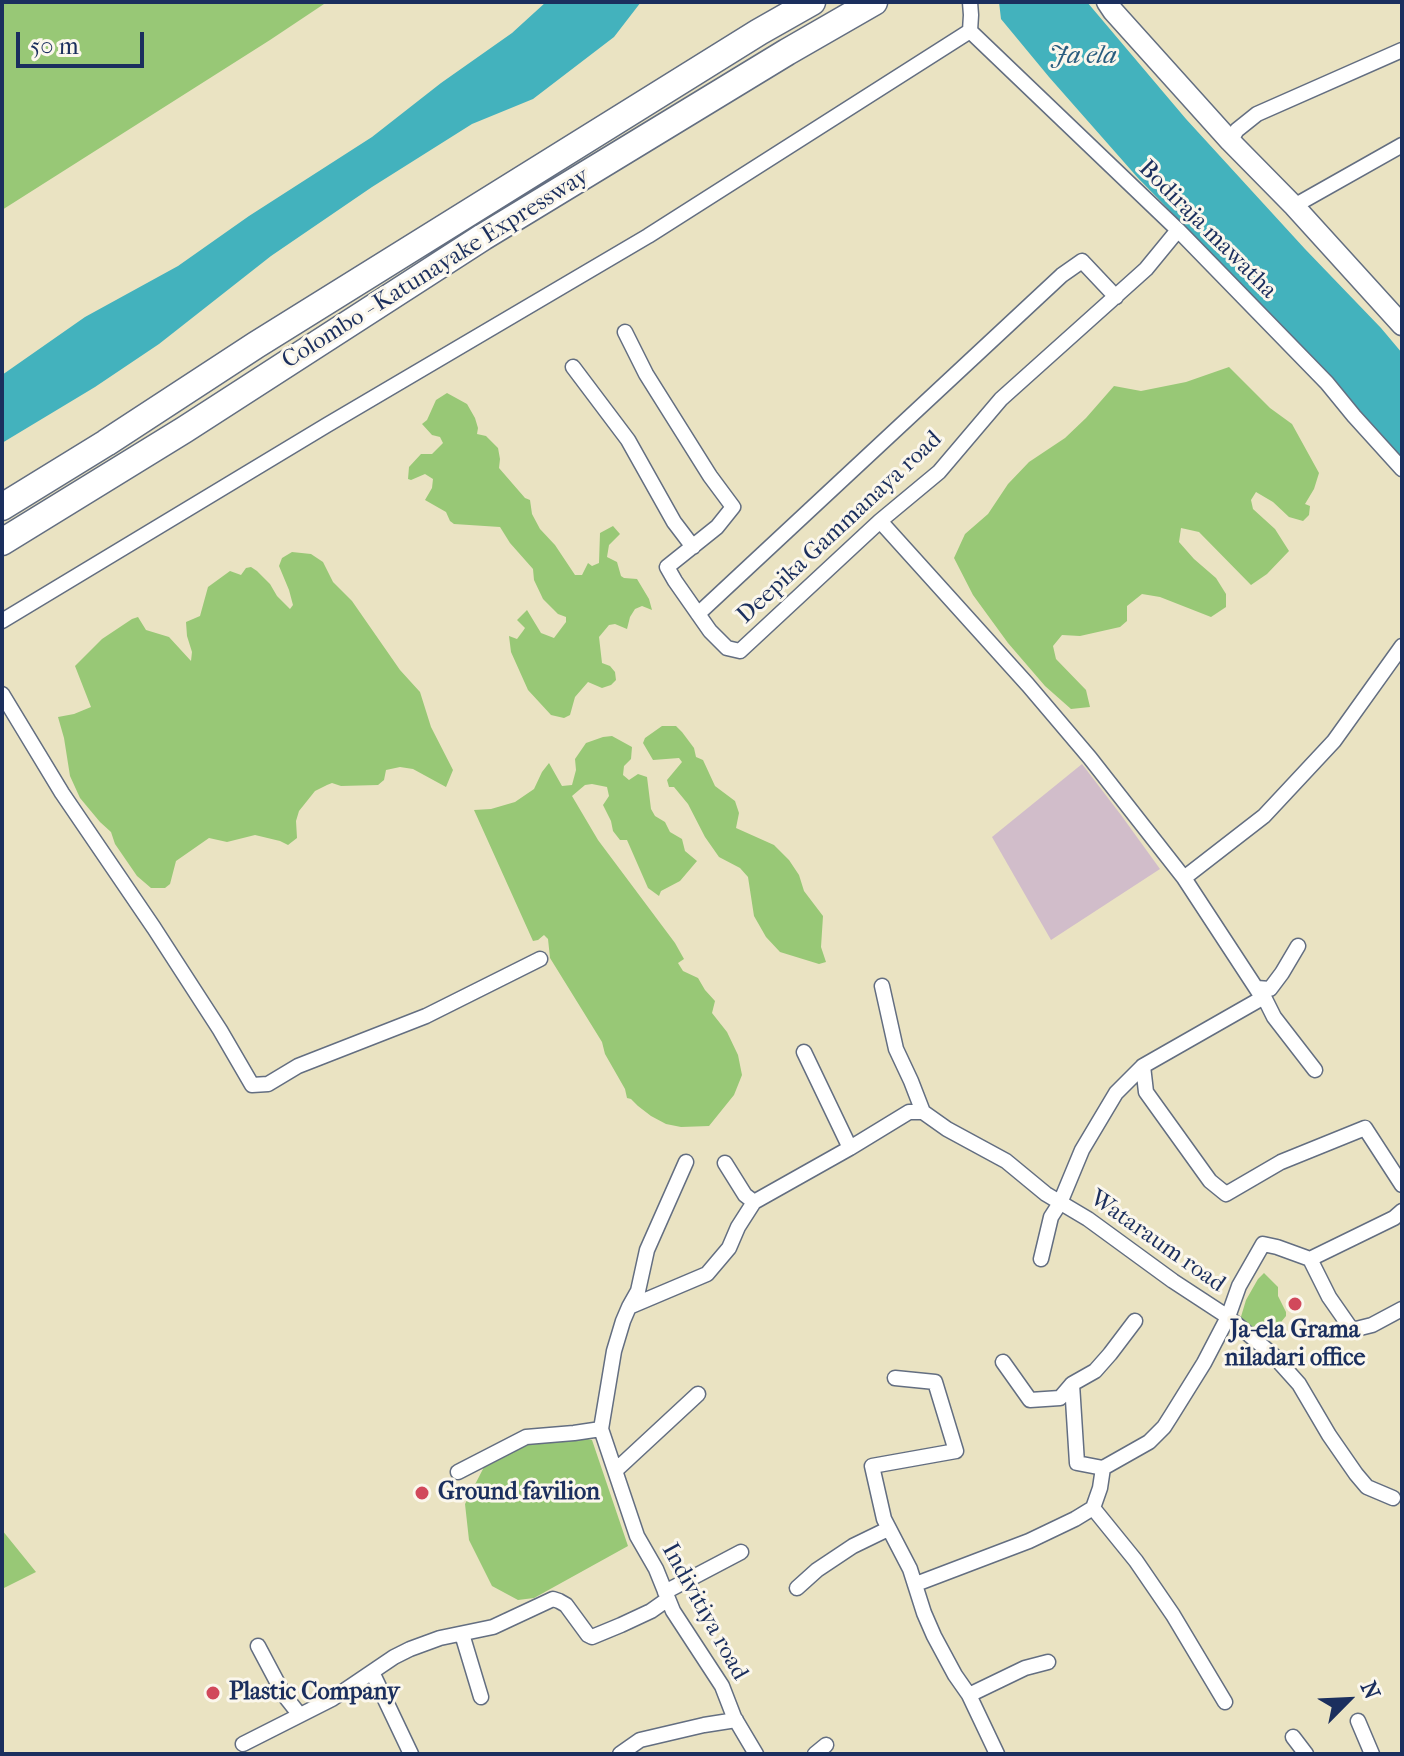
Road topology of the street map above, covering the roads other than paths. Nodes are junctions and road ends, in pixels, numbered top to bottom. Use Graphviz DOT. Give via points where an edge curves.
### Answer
graph roads {
  1 [pos="812,2"];
  2 [pos="874,2"];
  3 [pos="970,2"];
  4 [pos="1113,5"];
  5 [pos="970,31"];
  6 [pos="1402,50"];
  7 [pos="1230,141"];
  8 [pos="1402,145"];
  9 [pos="1294,206"];
  10 [pos="1178,230"];
  11 [pos="1116,297"];
  12 [pos="1402,325"];
  13 [pos="625,332"];
  14 [pos="573,367"];
  15 [pos="1402,469"];
  16 [pos="2,507"];
  17 [pos="880,521"];
  18 [pos="2,542"];
  19 [pos="693,547"];
  20 [pos="698,614"];
  21 [pos="2,621"];
  22 [pos="1402,646"];
  23 [pos="2,694"];
  24 [pos="1184,878"];
  25 [pos="1298,946"];
  26 [pos="540,959"];
  27 [pos="882,986"];
  28 [pos="1260,993"];
  29 [pos="804,1052"];
  30 [pos="1143,1066"];
  31 [pos="1315,1070"];
  32 [pos="923,1112"];
  33 [pos="850,1148"];
  34 [pos="686,1162"];
  35 [pos="725,1163"];
  36 [pos="1402,1185"];
  37 [pos="754,1202"];
  38 [pos="1060,1203"];
  39 [pos="1402,1211"];
  40 [pos="1041,1259"];
  41 [pos="1310,1259"];
  42 [pos="629,1307"];
  43 [pos="1402,1309"];
  44 [pos="1228,1317"];
  45 [pos="1135,1321"];
  46 [pos="1003,1362"];
  47 [pos="895,1378"];
  48 [pos="1072,1384"];
  49 [pos="698,1394"];
  50 [pos="601,1429"];
  51 [pos="1103,1468"];
  52 [pos="616,1470"];
  53 [pos="458,1472"];
  54 [pos="1393,1498"];
  55 [pos="1093,1508"];
  56 [pos="888,1529"];
  57 [pos="741,1552"];
  58 [pos="916,1584"];
  59 [pos="797,1588"];
  60 [pos="667,1595"];
  61 [pos="462,1634"];
  62 [pos="258,1646"];
  63 [pos="1048,1662"];
  64 [pos="372,1672"];
  65 [pos="969,1695"];
  66 [pos="481,1697"];
  67 [pos="1225,1702"];
  68 [pos="299,1714"];
  69 [pos="736,1720"];
  70 [pos="1358,1721"];
  71 [pos="1293,1737"];
  72 [pos="243,1744"];
  73 [pos="411,1754"];
  74 [pos="620,1754"];
  75 [pos="756,1754"];
  76 [pos="997,1754"];
  77 [pos="1306,1754"];
  78 [pos="1372,1754"];
  1 -- 16 [label="highway, Colombo - Katunayake Expressway"];
  2 -- 18 [label="highway, Colombo - Katunayake Expressway" via="483,237"];
  3 -- 5 [label="street"];
  4 -- 7 [label="street"];
  5 -- 10 [label="street, Bodiraja mawatha"];
  5 -- 21 [label="street" via="648,236"];
  6 -- 7 [label="street" via="1257,114"];
  7 -- 9 [label="street"];
  8 -- 9 [label="street"];
  9 -- 12 [label="street"];
  10 -- 11 [label="street, Deepika Gammanaya road"];
  10 -- 15 [label="street, Bodiraja mawatha" via="1327,383"];
  11 -- 17 [label="street, Deepika Gammanaya road" via="1001,399 939,472"];
  11 -- 20 [label="street, Deepika Gammanaya road" via="1082,261 1062,275"];
  13 -- 19 [label="street, Deepika Gammanaya road" via="646,374 733,507"];
  14 -- 19 [label="street" via="628,440"];
  17 -- 20 [label="street, Deepika Gammanaya road" via="740,651 727,648"];
  17 -- 24 [label="street" via="1063,727"];
  19 -- 20 [label="street, Deepika Gammanaya road" via="667,567"];
  22 -- 24 [label="street" via="1334,741 1264,816"];
  23 -- 26 [label="street" via="252,1085 268,1084 298,1066 426,1016"];
  24 -- 28 [label="street"];
  25 -- 28 [label="street" via="1270,989"];
  27 -- 32 [label="street" via="896,1049"];
  28 -- 30 [label="street"];
  28 -- 31 [label="street"];
  29 -- 33 [label="street"];
  30 -- 36 [label="street" via="1146,1092 1210,1181 1226,1194 1281,1162 1365,1128"];
  30 -- 38 [label="street" via="1116,1093 1082,1150"];
  32 -- 33 [label="street" via="909,1112"];
  32 -- 38 [label="street, Wataraum road" via="1006,1161"];
  33 -- 37 [label="street"];
  34 -- 42 [label="street, Indivitiya road" via="647,1250"];
  35 -- 37 [label="street"];
  37 -- 42 [label="street" via="729,1248 707,1274"];
  38 -- 40 [label="street" via="1051,1217"];
  38 -- 44 [label="street, Wataraum road"];
  39 -- 41 [label="street"];
  41 -- 43 [label="street" via="1352,1330"];
  41 -- 44 [label="street" via="1263,1244"];
  42 -- 50 [label="street, Indivitiya road" via="614,1351"];
  44 -- 51 [label="street" via="1164,1427 1149,1442"];
  44 -- 54 [label="street, Wataraum road" via="1299,1384 1367,1487"];
  45 -- 48 [label="street" via="1095,1371"];
  46 -- 48 [label="street" via="1030,1400 1060,1398"];
  47 -- 56 [label="street" via="935,1382 956,1451 872,1466"];
  48 -- 51 [label="street" via="1077,1463"];
  49 -- 52 [label="street"];
  50 -- 52 [label="street, Indivitiya road"];
  50 -- 53 [label="street" via="526,1437"];
  51 -- 55 [label="street"];
  52 -- 60 [label="street, Indivitiya road" via="637,1536"];
  55 -- 58 [label="street" via="1029,1541"];
  55 -- 67 [label="street" via="1173,1615"];
  56 -- 58 [label="street"];
  56 -- 59 [label="street" via="853,1546"];
  57 -- 60 [label="street"];
  58 -- 65 [label="street" via="934,1636"];
  60 -- 61 [label="street" via="651,1611 592,1637 566,1605 553,1599 493,1627"];
  60 -- 69 [label="street, Indivitiya road" via="722,1686"];
  61 -- 64 [label="street" via="410,1649"];
  61 -- 66 [label="street"];
  62 -- 68 [label="street"];
  63 -- 65 [label="street"];
  64 -- 68 [label="street"];
  64 -- 73 [label="street"];
  65 -- 76 [label="street"];
  68 -- 72 [label="street"];
  69 -- 74 [label="street" via="640,1740"];
  69 -- 75 [label="street, Indivitiya road"];
  70 -- 78 [label="street"];
  71 -- 77 [label="street"];
}
